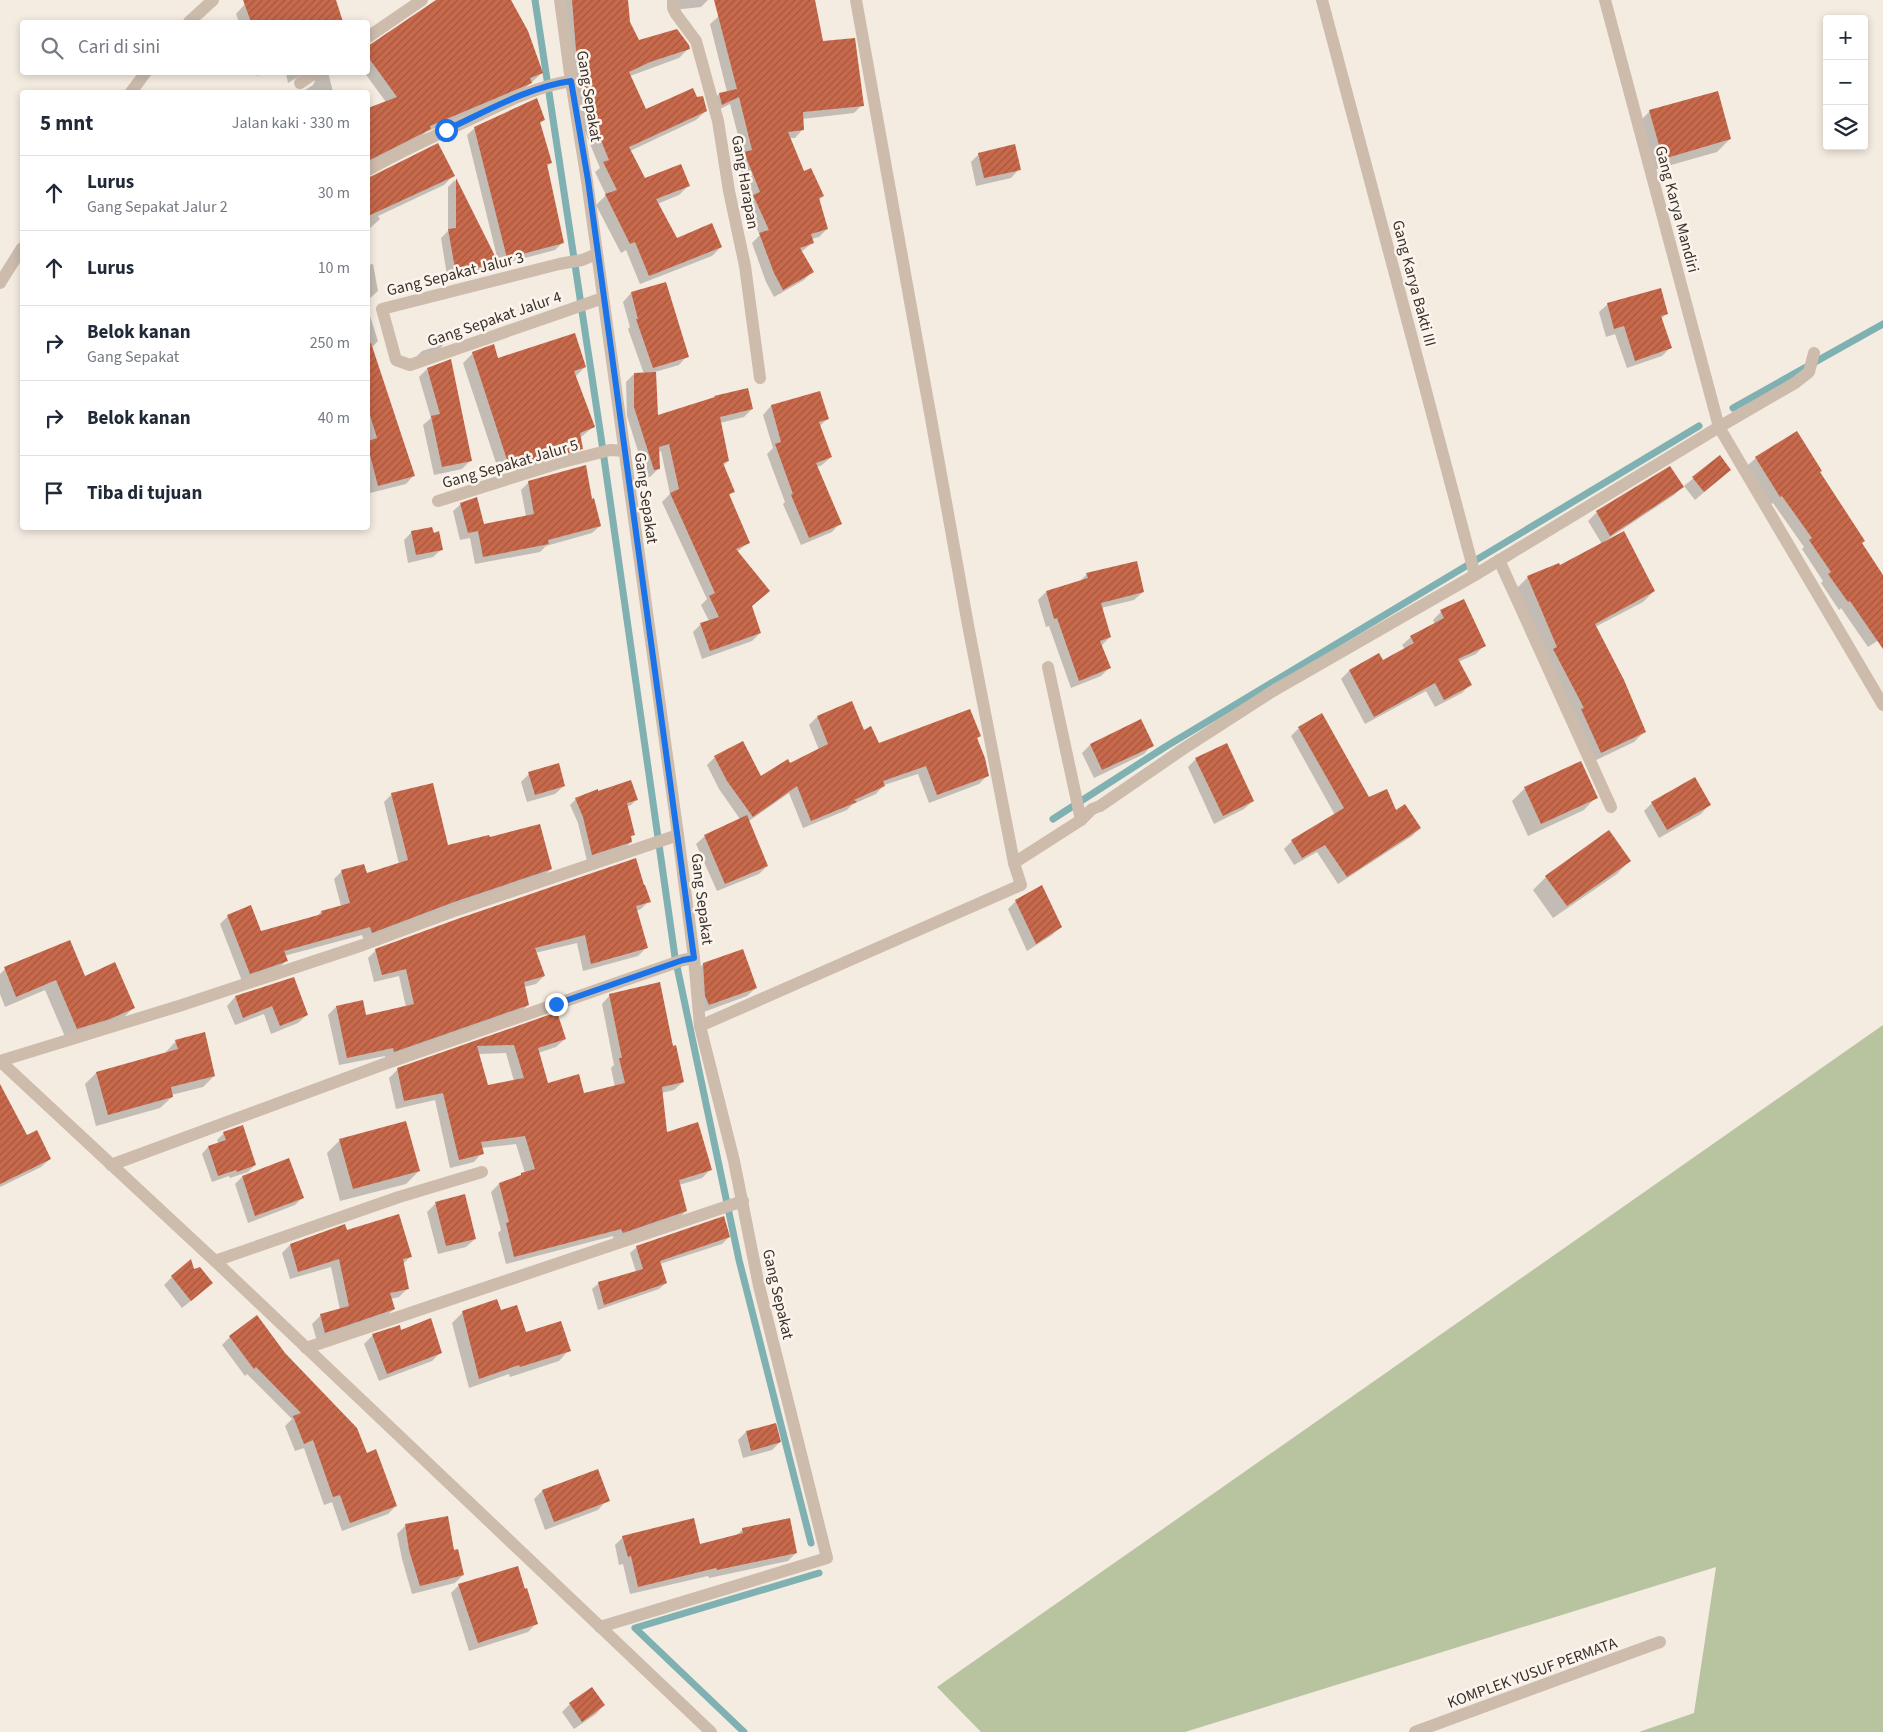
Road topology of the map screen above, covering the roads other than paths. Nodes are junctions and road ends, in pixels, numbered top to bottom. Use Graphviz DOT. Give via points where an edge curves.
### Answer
graph roads {
  1 [pos="213,0"];
  2 [pos="422,0"];
  3 [pos="560,0"];
  4 [pos="673,0"];
  5 [pos="856,0"];
  6 [pos="1322,0"];
  7 [pos="1605,0"];
  8 [pos="191,20"];
  9 [pos="370,36"];
  10 [pos="144,75"];
  11 [pos="312,75"];
  12 [pos="565,82"];
  13 [pos="300,84"];
  14 [pos="132,90"];
  15 [pos="370,169"];
  16 [pos="20,251"];
  17 [pos="597,254"];
  18 [pos="0,282"];
  19 [pos="597,300"];
  20 [pos="1814,353"];
  21 [pos="396,360"];
  22 [pos="760,378"];
  23 [pos="1718,427"];
  24 [pos="624,451"];
  25 [pos="438,501"];
  26 [pos="1499,560"];
  27 [pos="1474,572"];
  28 [pos="1048,667"];
  29 [pos="1883,705"];
  30 [pos="1610,807"];
  31 [pos="1081,820"];
  32 [pos="673,836"];
  33 [pos="1014,863"];
  34 [pos="683,960"];
  35 [pos="700,1026"];
  36 [pos="111,1165"];
  37 [pos="482,1172"];
  38 [pos="740,1202"];
  39 [pos="215,1262"];
  40 [pos="306,1348"];
  41 [pos="600,1627"];
  42 [pos="1660,1642"];
  43 [pos="711,1732"];
  44 [pos="1415,1732"];
  1 -- 8 [label="street"];
  2 -- 9 [label="street"];
  3 -- 12 [label="street, Gang Sepakat"];
  4 -- 22 [label="street, Gang Harapan" via="676,14 696,41 718,121 745,266"];
  5 -- 33 [label="street"];
  6 -- 27 [label="street, Gang Karya Bakti III"];
  7 -- 23 [label="street, Gang Karya Mandiri"];
  10 -- 14 [label="street"];
  11 -- 13 [label="street"];
  12 -- 15 [label="street" via="540,88 502,104"];
  12 -- 17 [label="street, Gang Sepakat" via="588,180"];
  16 -- 18 [label="street"];
  17 -- 19 [label="street, Gang Sepakat"];
  17 -- 21 [label="street, Gang Sepakat Jalur 3" via="382,309"];
  19 -- 21 [label="street, Gang Sepakat Jalur 4" via="410,364"];
  19 -- 24 [label="street, Gang Sepakat"];
  20 -- 23 [label="street" via="1809,372 1802,378"];
  23 -- 26 [label="street"];
  23 -- 29 [label="street, Gang Karya Mandiri"];
  24 -- 25 [label="street, Gang Sepakat Jalur 5" via="610,450 528,472"];
  24 -- 32 [label="street, Gang Sepakat"];
  26 -- 27 [label="street"];
  26 -- 30 [label="street"];
  27 -- 31 [label="street" via="1273,691"];
  28 -- 31 [label="street"];
  31 -- 33 [label="street"];
  32 -- 34 [label="street, Gang Sepakat"];
  32 -- 36 [label="street" via="179,1006 0,1061"];
  33 -- 35 [label="street" via="1021,885"];
  34 -- 35 [label="street, Gang Sepakat"];
  34 -- 36 [label="street" via="387,1062"];
  35 -- 38 [label="street, Gang Sepakat" via="734,1161"];
  36 -- 39 [label="street"];
  37 -- 39 [label="street" via="399,1197"];
  38 -- 40 [label="street"];
  38 -- 41 [label="street, Gang Sepakat" via="827,1558"];
  39 -- 40 [label="street"];
  40 -- 41 [label="street"];
  41 -- 43 [label="street"];
  42 -- 44 [label="street, KOMPLEK YUSUF PERMATA"];
}
